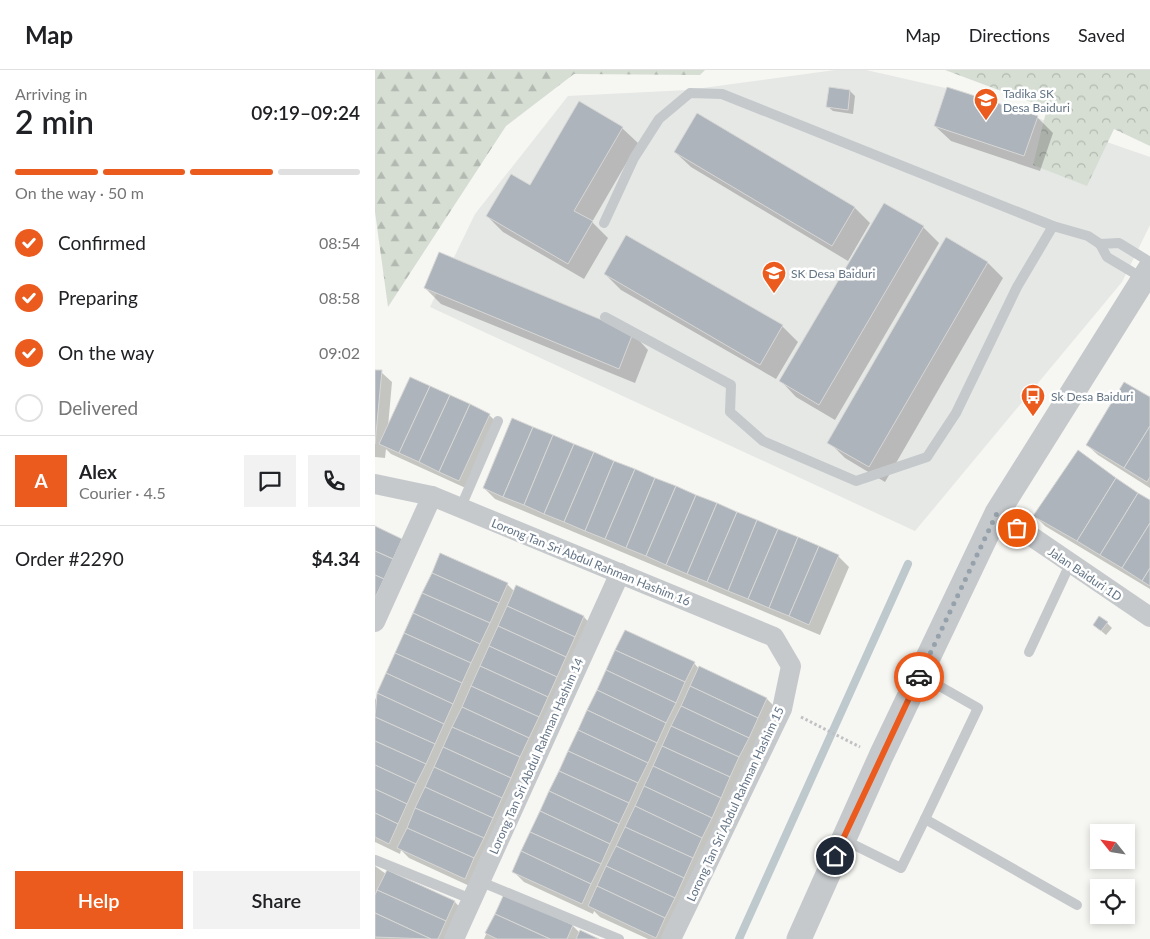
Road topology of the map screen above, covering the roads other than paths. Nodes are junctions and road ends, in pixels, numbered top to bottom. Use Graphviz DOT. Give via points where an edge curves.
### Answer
graph roads {
  1 [pos="604,224"];
  2 [pos="1053,226"];
  3 [pos="1100,244"];
  4 [pos="1148,270"];
  5 [pos="605,317"];
  6 [pos="499,421"];
  7 [pos="375,484"];
  8 [pos="432,496"];
  9 [pos="460,509"];
  10 [pos="997,513"];
  11 [pos="1070,564"];
  12 [pos="620,573"];
  13 [pos="1150,617"];
  14 [pos="375,622"];
  15 [pos="1029,652"];
  16 [pos="791,666"];
  17 [pos="920,675"];
  18 [pos="925,819"];
  19 [pos="843,840"];
  20 [pos="375,860"];
  21 [pos="479,881"];
  22 [pos="471,899"];
  23 [pos="1077,905"];
  24 [pos="454,939"];
  25 [pos="619,939"];
  26 [pos="671,939"];
  27 [pos="799,939"];
  1 -- 2 [label="lane" via="634,158 659,119 690,93 721,94"];
  2 -- 3 [label="lane" via="1088,236"];
  2 -- 5 [label="lane" via="1017,287 956,413 927,457 856,482 763,441 730,412 731,385"];
  3 -- 4 [label="lane" via="1107,257"];
  3 -- 4 [label="lane" via="1119,243"];
  4 -- 10 [label="street"];
  6 -- 9 [label="lane"];
  7 -- 8 [label="street, Lorong Tan Sri Abdul Rahman Hashim 16"];
  8 -- 9 [label="street, Lorong Tan Sri Abdul Rahman Hashim 16"];
  8 -- 14 [label="street"];
  9 -- 12 [label="street, Lorong Tan Sri Abdul Rahman Hashim 16"];
  10 -- 11 [label="street, Jalan Baiduri 1D"];
  10 -- 17 [label="street"];
  11 -- 13 [label="street, Jalan Baiduri 1D"];
  11 -- 15 [label="lane"];
  12 -- 16 [label="street, Lorong Tan Sri Abdul Rahman Hashim 16" via="774,637"];
  12 -- 21 [label="street, Lorong Tan Sri Abdul Rahman Hashim 14"];
  16 -- 26 [label="street, Lorong Tan Sri Abdul Rahman Hashim 15" via="782,709"];
  17 -- 18 [label="lane" via="978,708"];
  17 -- 19 [label="street"];
  18 -- 19 [label="lane" via="901,868"];
  18 -- 23 [label="lane"];
  19 -- 27 [label="street"];
  20 -- 22 [label="lane"];
  21 -- 22 [label="street, Lorong Tan Sri Abdul Rahman Hashim 14"];
  21 -- 25 [label="lane"];
  22 -- 24 [label="street, Lorong Tan Sri Abdul Rahman Hashim 14"];
}
